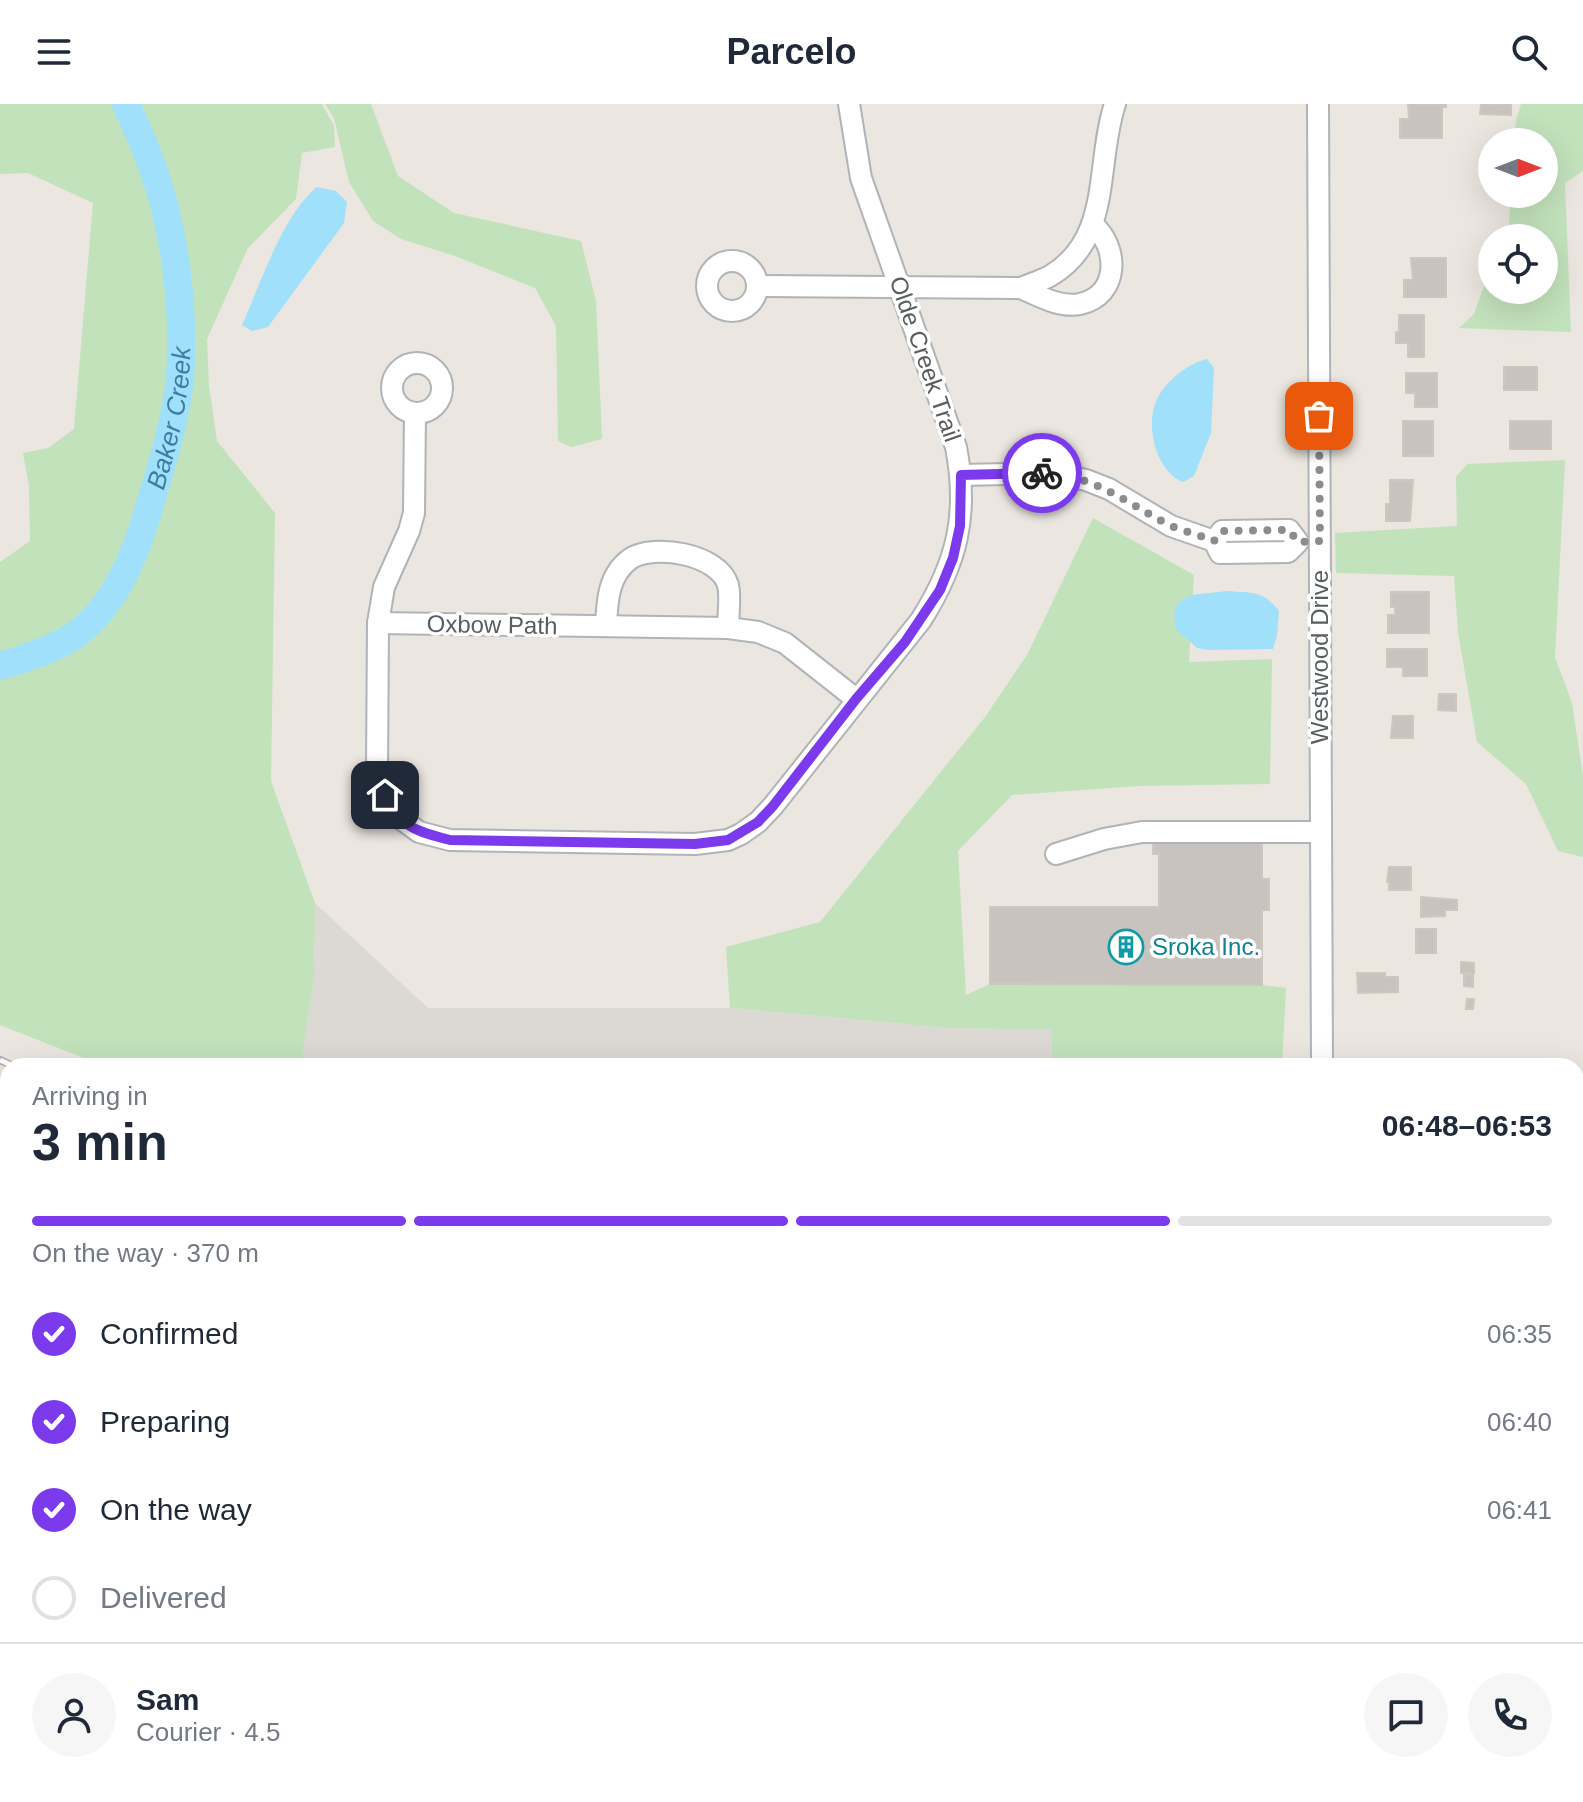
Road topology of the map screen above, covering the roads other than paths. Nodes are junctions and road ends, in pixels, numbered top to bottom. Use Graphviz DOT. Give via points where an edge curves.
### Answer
graph roads {
  1 [pos="849,104"];
  2 [pos="1115,104"];
  3 [pos="1318,104"];
  4 [pos="1093,225"];
  5 [pos="757,286"];
  6 [pos="899,287"];
  7 [pos="1021,288"];
  8 [pos="415,413"];
  9 [pos="961,475"];
  10 [pos="1320,541"];
  11 [pos="378,623"];
  12 [pos="606,626"];
  13 [pos="728,628"];
  14 [pos="856,699"];
  15 [pos="1321,832"];
  16 [pos="1056,854"];
  17 [pos="1322,1058"];
  1 -- 6 [label="street, Olde Creek Trail" via="861,178"];
  2 -- 4 [label="street"];
  3 -- 10 [label="street, Westwood Drive"];
  4 -- 7 [label="street" via="1077,253 1051,276"];
  4 -- 7 [label="street" via="1113,258 1107,284 1097,294 1082,304 1060,304"];
  5 -- 6 [label="street"];
  6 -- 7 [label="street"];
  6 -- 9 [label="street, Olde Creek Trail" via="956,447"];
  8 -- 11 [label="street, Olde Creek Trail" via="414,513 384,587"];
  9 -- 10 [label="street" via="1054,473 1086,480 1171,526 1214,541 1220,553 1288,552 1298,542"];
  9 -- 14 [label="street, Olde Creek Trail" via="960,526 940,590 905,642"];
  10 -- 15 [label="street, Westwood Drive"];
  11 -- 12 [label="street, Oxbow Path"];
  11 -- 14 [label="street, Olde Creek Trail" via="377,773 393,813 419,832 450,840 653,845 728,840 773,806"];
  12 -- 13 [label="street, Oxbow Path"];
  12 -- 13 [label="street" via="607,598 621,567 642,554 669,552 707,562 720,572 728,585"];
  13 -- 14 [label="street, Oxbow Path" via="785,643"];
  15 -- 16 [label="street" via="1142,832"];
  15 -- 17 [label="street, Westwood Drive"];
}
